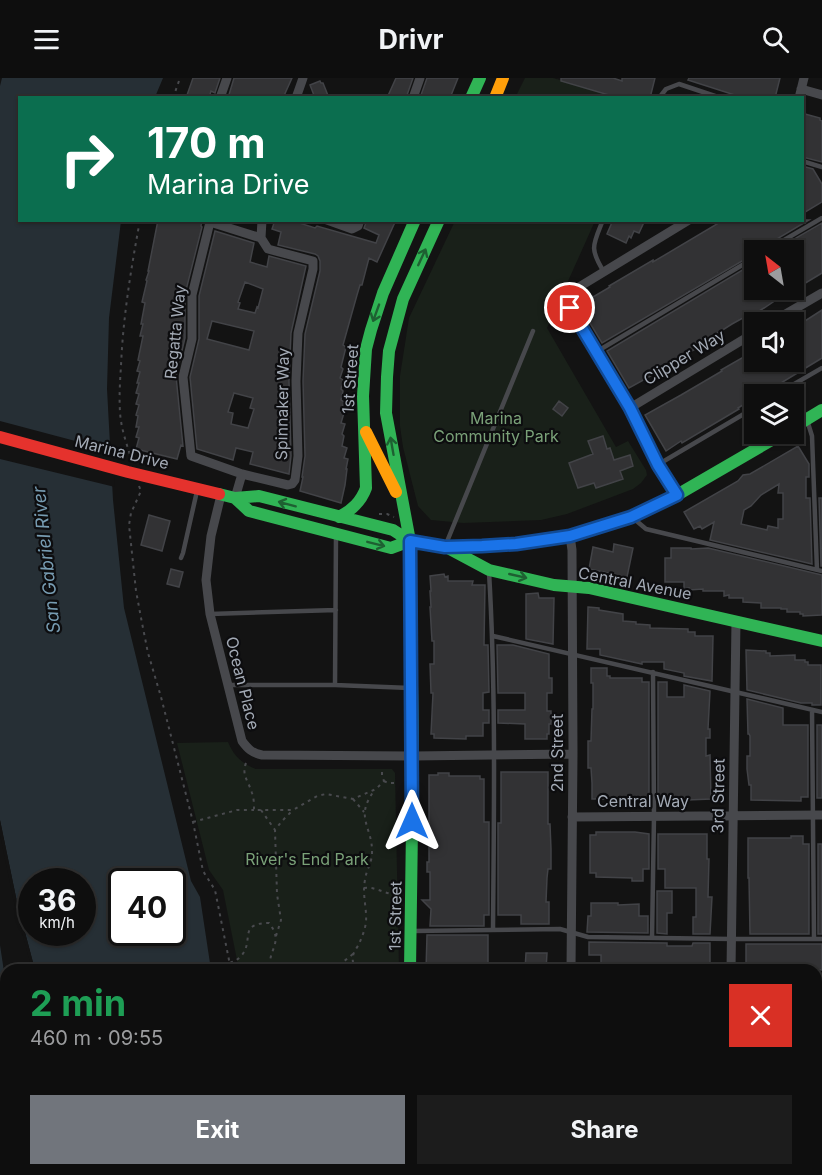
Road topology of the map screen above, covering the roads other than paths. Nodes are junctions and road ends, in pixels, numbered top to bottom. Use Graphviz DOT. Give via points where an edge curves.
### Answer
graph roads {
  1 [pos="227,78"];
  2 [pos="303,78"];
  3 [pos="420,78"];
  4 [pos="480,78"];
  5 [pos="503,78"];
  6 [pos="804,78"];
  7 [pos="800,93"];
  8 [pos="822,95"];
  9 [pos="221,96"];
  10 [pos="297,96"];
  11 [pos="414,96"];
  12 [pos="472,96"];
  13 [pos="496,96"];
  14 [pos="661,96"];
  15 [pos="715,96"];
  16 [pos="804,162"];
  17 [pos="822,167"];
  18 [pos="822,218"];
  19 [pos="262,222"];
  20 [pos="333,222"];
  21 [pos="359,222"];
  22 [pos="414,222"];
  23 [pos="437,222"];
  24 [pos="602,222"];
  25 [pos="686,222"];
  26 [pos="261,238"];
  27 [pos="784,240"];
  28 [pos="744,264"];
  29 [pos="604,272"];
  30 [pos="822,292"];
  31 [pos="789,312"];
  32 [pos="533,331"];
  33 [pos="744,339"];
  34 [pos="596,352"];
  35 [pos="822,368"];
  36 [pos="794,384"];
  37 [pos="630,408"];
  38 [pos="822,410"];
  39 [pos="744,414"];
  40 [pos="806,420"];
  41 [pos="363,425"];
  42 [pos="0,437"];
  43 [pos="765,444"];
  44 [pos="658,465"];
  45 [pos="242,474"];
  46 [pos="198,489"];
  47 [pos="221,495"];
  48 [pos="677,495"];
  49 [pos="235,498"];
  50 [pos="402,503"];
  51 [pos="339,517"];
  52 [pos="631,517"];
  53 [pos="336,534"];
  54 [pos="570,536"];
  55 [pos="410,541"];
  56 [pos="445,547"];
  57 [pos="181,558"];
  58 [pos="489,570"];
  59 [pos="819,570"];
  60 [pos="571,586"];
  61 [pos="336,610"];
  62 [pos="210,614"];
  63 [pos="736,621"];
  64 [pos="493,636"];
  65 [pos="822,641"];
  66 [pos="573,653"];
  67 [pos="652,672"];
  68 [pos="228,685"];
  69 [pos="335,685"];
  70 [pos="412,688"];
  71 [pos="735,692"];
  72 [pos="812,710"];
  73 [pos="822,712"];
  74 [pos="494,754"];
  75 [pos="573,754"];
  76 [pos="413,756"];
  77 [pos="817,815"];
  78 [pos="654,816"];
  79 [pos="733,816"];
  80 [pos="572,817"];
  81 [pos="493,929"];
  82 [pos="412,931"];
  83 [pos="571,933"];
  84 [pos="652,938"];
  85 [pos="732,939"];
  86 [pos="814,939"];
  87 [pos="822,939"];
  88 [pos="410,964"];
  89 [pos="571,964"];
  90 [pos="731,964"];
  1 -- 9 [label="street"];
  2 -- 10 [label="street"];
  3 -- 11 [label="street"];
  4 -- 12 [label="main road"];
  5 -- 13 [label="main road"];
  6 -- 7 [label="street"];
  7 -- 8 [label="street"];
  14 -- 15 [label="lane" via="678,84"];
  16 -- 17 [label="lane"];
  18 -- 27 [label="lane"];
  19 -- 26 [label="street"];
  20 -- 21 [label="street" via="352,229"];
  22 -- 41 [label="main road, 1st Street, one-way" via="371,326 364,367"];
  50 -- 23 [label="main road, 1st Street, one-way" via="386,413 389,351 403,299"];
  24 -- 29 [label="lane" via="593,253"];
  25 -- 29 [label="street"];
  26 -- 45 [label="street, Spinnaker Way" via="268,249 314,264 298,333 295,480 288,485"];
  26 -- 45 [label="street, Regatta Way" via="210,222 192,295 192,339 183,377 191,456"];
  28 -- 34 [label="lane"];
  29 -- 34 [label="street" via="574,291 569,302 572,314"];
  30 -- 31 [label="street"];
  32 -- 56 [label="lane"];
  33 -- 37 [label="street, Clipper Way"];
  34 -- 37 [label="street"];
  35 -- 36 [label="lane"];
  37 -- 44 [label="street"];
  38 -- 40 [label="main road"];
  39 -- 44 [label="lane"];
  40 -- 59 [label="lane" via="812,436"];
  41 -- 50 [label="main road, 1st Street"];
  41 -- 51 [label="main road" via="366,487 356,507"];
  42 -- 46 [label="main road, Marina Drive" via="130,467"];
  43 -- 48 [label="main road, Marina Drive"];
  44 -- 48 [label="street"];
  45 -- 49 [label="street"];
  46 -- 47 [label="main road, Marina Drive"];
  46 -- 57 [label="lane"];
  47 -- 49 [label="main road, Marina Drive"];
  47 -- 62 [label="street, Ocean Place" via="206,580"];
  48 -- 52 [label="main road, Marina Drive"];
  51 -- 49 [label="main road, Marina Drive, one-way" via="259,496"];
  49 -- 53 [label="main road, Marina Drive" via="249,511"];
  50 -- 55 [label="main road, 1st Street"];
  51 -- 55 [label="main road, Marina Drive" via="393,530"];
  52 -- 54 [label="main road, Marina Drive"];
  52 -- 59 [label="lane" via="646,530"];
  53 -- 55 [label="main road, Marina Drive, one-way" via="391,548"];
  53 -- 61 [label="lane"];
  54 -- 56 [label="main road, Marina Drive" via="516,544"];
  54 -- 60 [label="street, 2nd Street"];
  55 -- 56 [label="main road, Marina Drive"];
  55 -- 70 [label="main road, 1st Street"];
  56 -- 58 [label="main road, Central Avenue"];
  58 -- 60 [label="main road, Central Avenue, one-way"];
  58 -- 64 [label="lane"];
  60 -- 63 [label="main road, Central Avenue"];
  60 -- 66 [label="street, 2nd Street"];
  61 -- 62 [label="lane"];
  61 -- 69 [label="lane"];
  62 -- 68 [label="street, Ocean Place"];
  63 -- 65 [label="main road, Central Avenue"];
  63 -- 71 [label="street, 3rd Street"];
  64 -- 66 [label="lane"];
  64 -- 74 [label="lane"];
  66 -- 67 [label="lane"];
  66 -- 75 [label="street, 2nd Street"];
  67 -- 71 [label="lane"];
  67 -- 78 [label="lane"];
  68 -- 69 [label="lane"];
  68 -- 76 [label="street, Ocean Place" via="242,741 254,753"];
  69 -- 70 [label="lane"];
  70 -- 76 [label="main road, 1st Street"];
  71 -- 72 [label="lane"];
  71 -- 79 [label="street, 3rd Street"];
  72 -- 73 [label="lane"];
  72 -- 77 [label="lane"];
  74 -- 75 [label="street"];
  74 -- 76 [label="street"];
  74 -- 81 [label="lane"];
  75 -- 80 [label="street, 2nd Street"];
  76 -- 82 [label="main road, 1st Street"];
  77 -- 79 [label="street, Central Way"];
  77 -- 86 [label="lane"];
  78 -- 79 [label="street, Central Way"];
  78 -- 80 [label="street, Central Way"];
  78 -- 84 [label="lane"];
  79 -- 85 [label="street, 3rd Street"];
  80 -- 83 [label="street, 2nd Street"];
  81 -- 82 [label="lane"];
  81 -- 83 [label="lane" via="560,929"];
  82 -- 88 [label="main road, 1st Street"];
  83 -- 84 [label="lane"];
  83 -- 89 [label="street, 2nd Street"];
  84 -- 85 [label="lane"];
  85 -- 86 [label="lane"];
  85 -- 90 [label="street, 3rd Street"];
  86 -- 87 [label="lane"];
}
